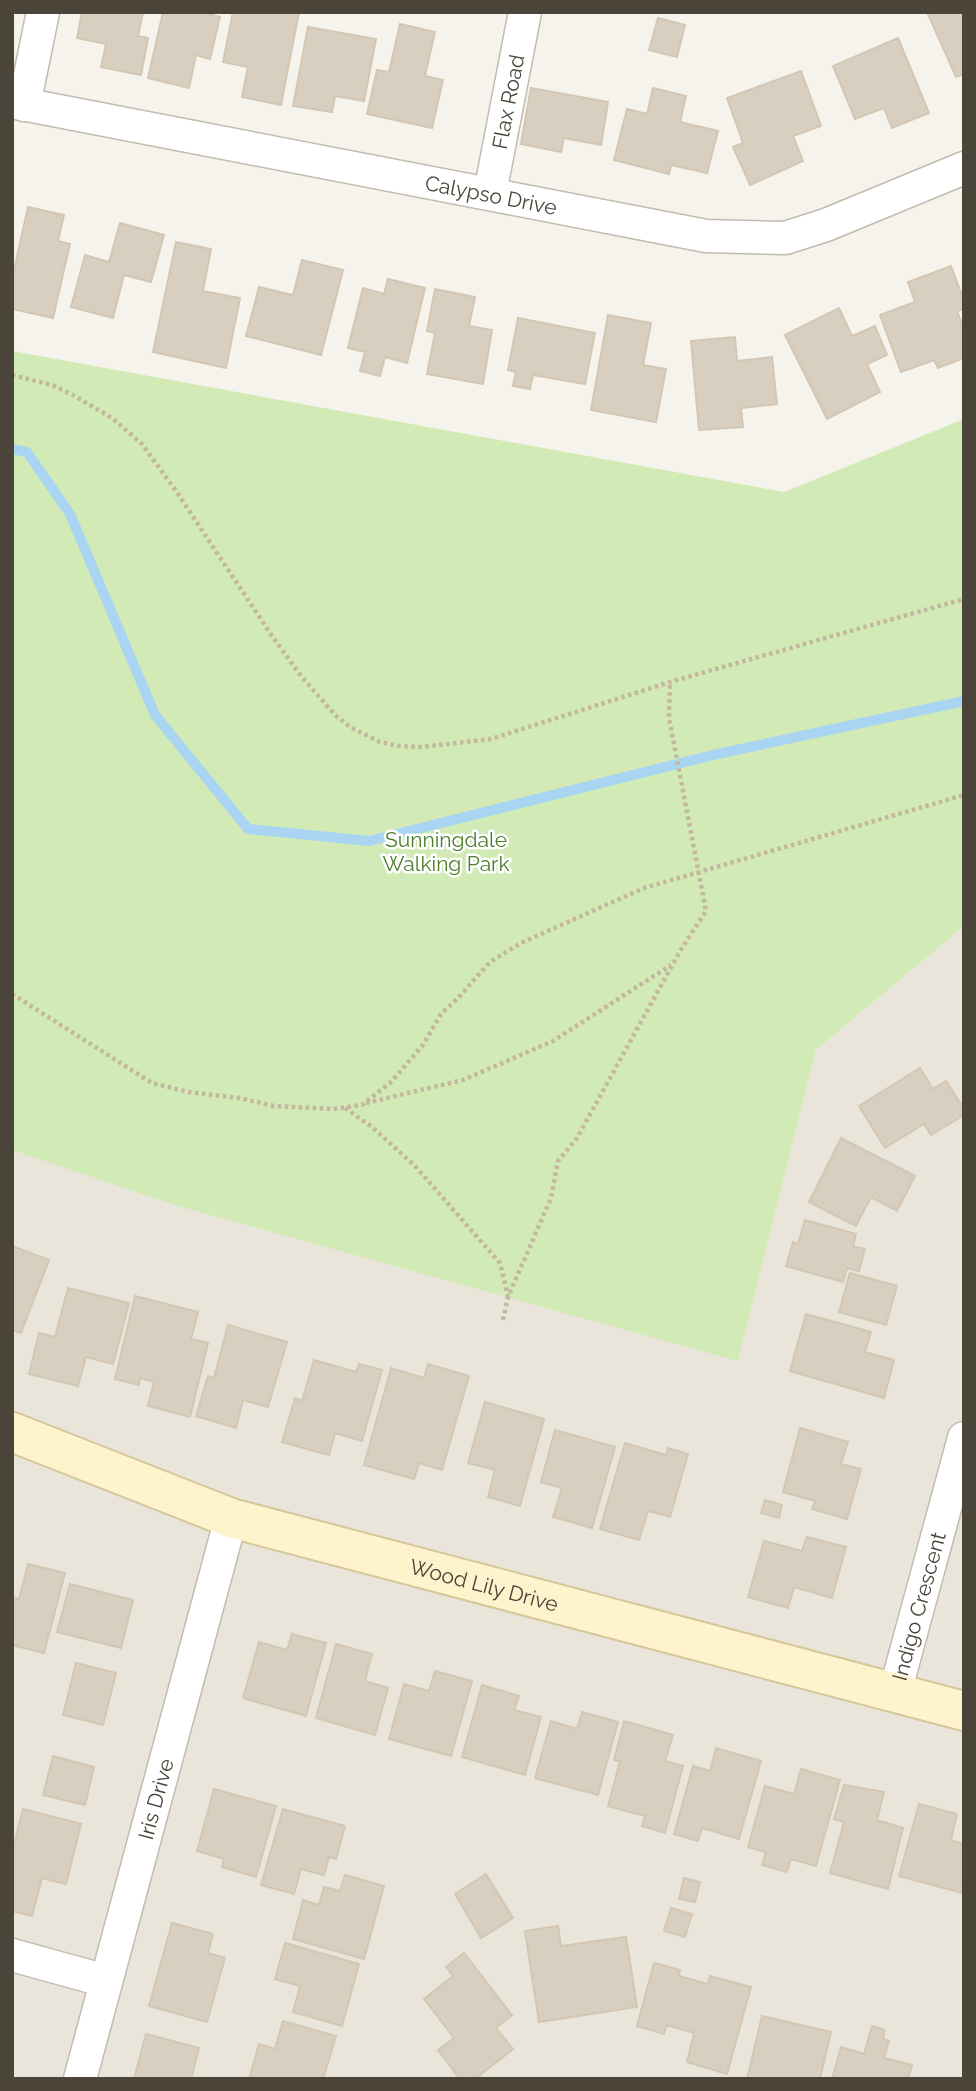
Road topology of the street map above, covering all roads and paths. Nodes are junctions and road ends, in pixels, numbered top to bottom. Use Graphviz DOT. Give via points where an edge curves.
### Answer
graph roads {
  1 [pos="43,12"];
  2 [pos="525,12"];
  3 [pos="18,104"];
  4 [pos="964,169"];
  5 [pos="489,193"];
  6 [pos="12,375"];
  7 [pos="964,599"];
  8 [pos="670,682"];
  9 [pos="964,795"];
  10 [pos="700,873"];
  11 [pos="673,963"];
  12 [pos="12,995"];
  13 [pos="365,1103"];
  14 [pos="345,1108"];
  15 [pos="508,1297"];
  16 [pos="503,1320"];
  17 [pos="12,1432"];
  18 [pos="964,1438"];
  19 [pos="231,1518"];
  20 [pos="895,1692"];
  21 [pos="964,1711"];
  22 [pos="12,1955"];
  23 [pos="106,1981"];
  24 [pos="80,2079"];
  1 -- 3 [label="street"];
  2 -- 5 [label="street, Flax Road"];
  3 -- 5 [label="street, Calypso Drive"];
  4 -- 5 [label="street, Calypso Drive" via="826,226 785,238 706,236"];
  6 -- 8 [label="path" via="73,395 112,418 142,444 301,676 335,715 365,736 421,747 491,739"];
  7 -- 8 [label="path"];
  8 -- 10 [label="path" via="669,718"];
  9 -- 10 [label="path"];
  10 -- 11 [label="path" via="705,911"];
  10 -- 13 [label="path" via="644,888 521,943 490,962 441,1014 423,1045 391,1082"];
  11 -- 13 [label="path" via="553,1041 463,1080"];
  11 -- 15 [label="path" via="578,1138 558,1161 551,1198"];
  12 -- 14 [label="path" via="152,1083 274,1106"];
  13 -- 14 [label="path"];
  14 -- 15 [label="path" via="415,1166 500,1263"];
  15 -- 16 [label="path"];
  17 -- 19 [label="street, Wood Lily Drive"];
  18 -- 20 [label="street, Indigo Crescent"];
  19 -- 20 [label="street, Wood Lily Drive"];
  19 -- 23 [label="street, Iris Drive"];
  20 -- 21 [label="street, Wood Lily Drive"];
  22 -- 23 [label="street"];
  23 -- 24 [label="street, Iris Drive"];
}
